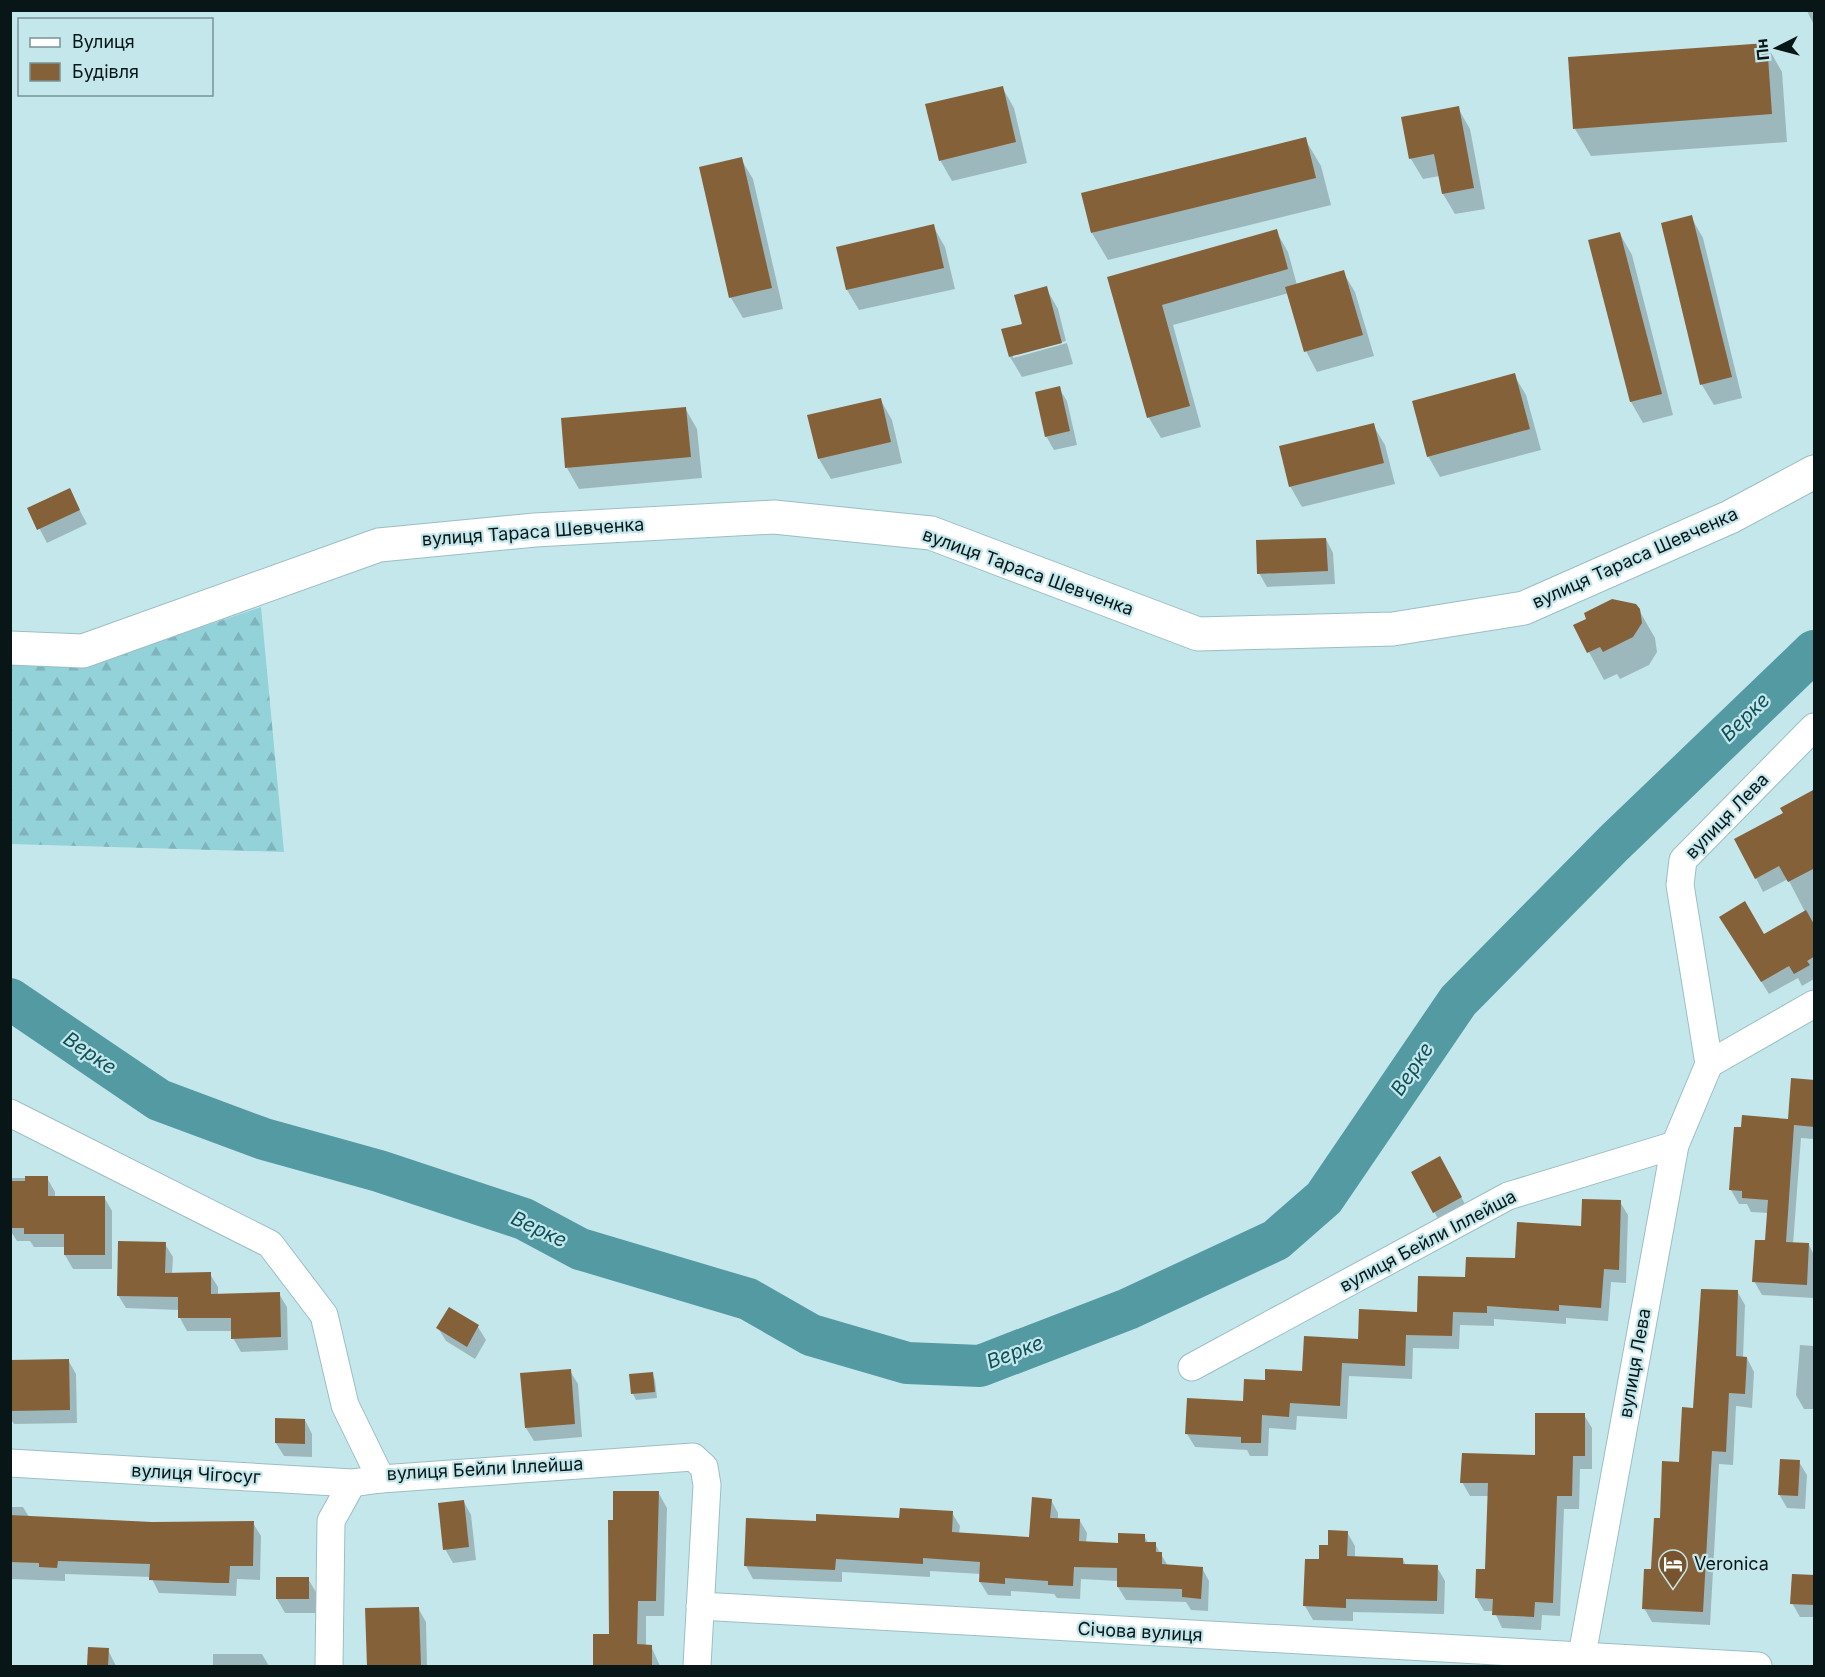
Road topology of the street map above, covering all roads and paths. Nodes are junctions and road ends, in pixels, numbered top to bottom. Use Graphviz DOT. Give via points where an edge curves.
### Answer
graph roads {
  1 [pos="1815,472"];
  2 [pos="10,648"];
  3 [pos="1815,728"];
  4 [pos="1815,1004"];
  5 [pos="1709,1064"];
  6 [pos="10,1113"];
  7 [pos="1676,1145"];
  8 [pos="1192,1367"];
  9 [pos="10,1463"];
  10 [pos="381,1479"];
  11 [pos="352,1484"];
  12 [pos="700,1606"];
  13 [pos="1580,1662"];
  14 [pos="329,1666"];
  15 [pos="697,1666"];
  16 [pos="1758,1666"];
  1 -- 2 [label="street, вулиця Тараса Шевченка" via="1730,516 1524,608 1393,629 1198,634 931,533 774,517 535,530 379,545 83,651"];
  3 -- 5 [label="street, вулиця Лева" via="1683,860 1680,885"];
  4 -- 5 [label="street"];
  5 -- 7 [label="street, вулиця Лева"];
  6 -- 10 [label="street, вулиця Бейли Іллейша" via="270,1244 324,1315 345,1405"];
  7 -- 8 [label="street, вулиця Бейли Іллейша" via="1508,1196"];
  7 -- 13 [label="street, вулиця Лева"];
  9 -- 11 [label="street, вулиця Чігосуг"];
  10 -- 11 [label="street, вулиця Чігосуг"];
  10 -- 12 [label="street, вулиця Бейли Іллейша" via="693,1457 704,1467 707,1485"];
  11 -- 14 [label="street" via="331,1521"];
  12 -- 13 [label="street, Січова вулиця"];
  12 -- 15 [label="street"];
  13 -- 16 [label="street, Січова вулиця"];
}
